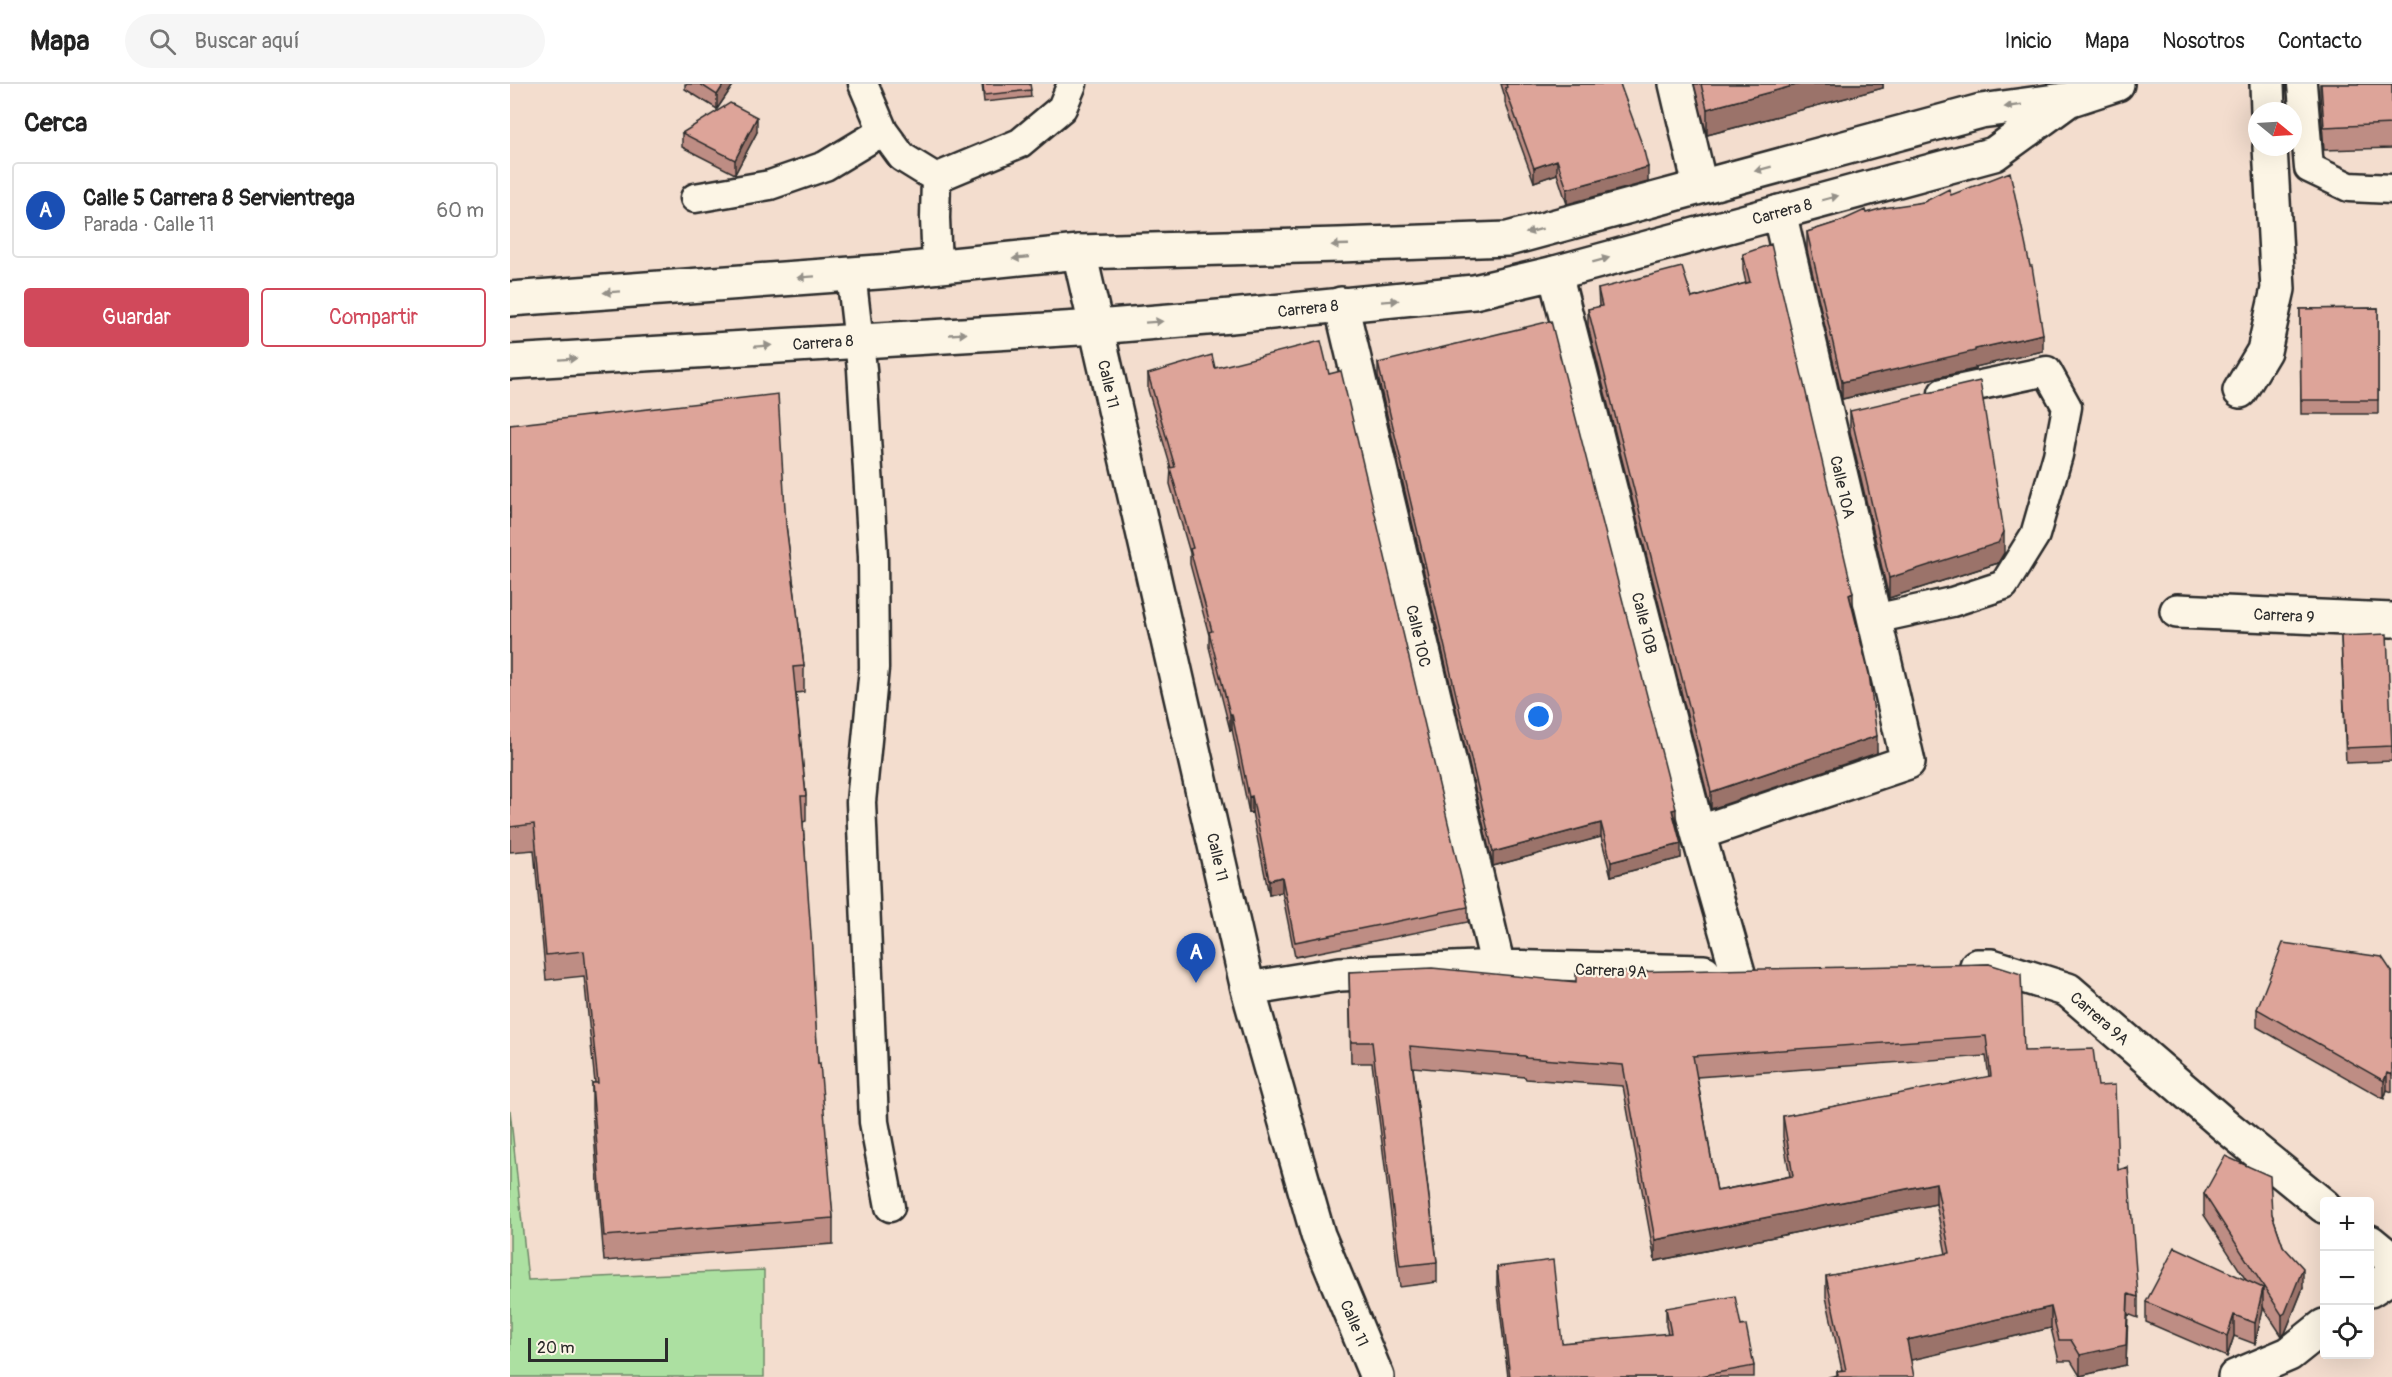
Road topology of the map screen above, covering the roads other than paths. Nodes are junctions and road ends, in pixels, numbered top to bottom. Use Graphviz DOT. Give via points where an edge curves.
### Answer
graph roads {
  1 [pos="863,84"];
  2 [pos="1071,84"];
  3 [pos="1676,84"];
  4 [pos="2117,84"];
  5 [pos="2266,84"];
  6 [pos="2302,84"];
  7 [pos="2071,99"];
  8 [pos="2267,102"];
  9 [pos="883,131"];
  10 [pos="2271,156"];
  11 [pos="936,178"];
  12 [pos="1700,186"];
  13 [pos="2392,189"];
  14 [pos="695,198"];
  15 [pos="1779,212"];
  16 [pos="1079,252"];
  17 [pos="937,266"];
  18 [pos="851,273"];
  19 [pos="1556,273"];
  20 [pos="510,300"];
  21 [pos="1341,304"];
  22 [pos="1096,327"];
  23 [pos="858,340"];
  24 [pos="510,362"];
  25 [pos="2240,391"];
  26 [pos="1914,399"];
  27 [pos="2177,611"];
  28 [pos="1874,619"];
  29 [pos="2392,620"];
  30 [pos="1698,833"];
  31 [pos="1498,967"];
  32 [pos="1946,967"];
  33 [pos="1772,972"];
  34 [pos="1738,973"];
  35 [pos="1248,989"];
  36 [pos="2320,1202"];
  37 [pos="890,1207"];
  38 [pos="2374,1245"];
  39 [pos="2392,1260"];
  40 [pos="2392,1276"];
  41 [pos="2374,1287"];
  42 [pos="2320,1330"];
  43 [pos="1377,1377"];
  44 [pos="2235,1377"];
  1 -- 9 [label="lane"];
  2 -- 11 [label="lane" via="1062,108 1020,143"];
  3 -- 12 [label="street"];
  4 -- 7 [label="street, Carrera 8"];
  5 -- 8 [label="street"];
  6 -- 13 [label="lane" via="2309,168 2349,187"];
  7 -- 12 [label="street, Carrera 8, one-way" via="1981,111"];
  15 -- 7 [label="street, Carrera 8, one-way" via="1994,154"];
  9 -- 11 [label="lane" via="902,157"];
  9 -- 14 [label="lane" via="825,166 770,185"];
  10 -- 25 [label="street" via="2278,288 2264,351"];
  11 -- 17 [label="lane"];
  12 -- 16 [label="street, Carrera 8, one-way" via="1508,238"];
  19 -- 15 [label="street, Carrera 8, one-way"];
  15 -- 28 [label="street, Calle 10A" via="1838,417"];
  16 -- 17 [label="street, Carrera 8, one-way"];
  16 -- 22 [label="street, Calle 11"];
  17 -- 18 [label="street, Carrera 8"];
  18 -- 20 [label="street, Carrera 8, one-way"];
  18 -- 23 [label="lane"];
  21 -- 19 [label="street, Carrera 8, one-way" via="1474,292"];
  19 -- 30 [label="street, Calle 10B"];
  22 -- 21 [label="street, Carrera 8, one-way"];
  21 -- 31 [label="street, Calle 10C"];
  23 -- 22 [label="street, Carrera 8, one-way"];
  22 -- 35 [label="street, Calle 11"];
  24 -- 23 [label="street, Carrera 8, one-way"];
  23 -- 37 [label="lane" via="873,556 874,668 861,802 874,1122"];
  26 -- 28 [label="lane" via="2047,371 2067,407 2035,535 2004,585 1952,602"];
  27 -- 29 [label="street, Carrera 9"];
  28 -- 30 [label="street, Calle 10A" via="1908,762"];
  30 -- 34 [label="street, Calle 10B"];
  31 -- 34 [label="street, Carrera 9A"];
  31 -- 35 [label="street, Carrera 9A" via="1340,974"];
  32 -- 36 [label="street, Carrera 9A" via="1992,966 2068,990"];
  33 -- 34 [label="street, Carrera 9A"];
  35 -- 43 [label="street, Calle 11" via="1317,1235"];
  38 -- 39 [label="street"];
  40 -- 41 [label="street"];
  42 -- 44 [label="street" via="2289,1353"];
}
